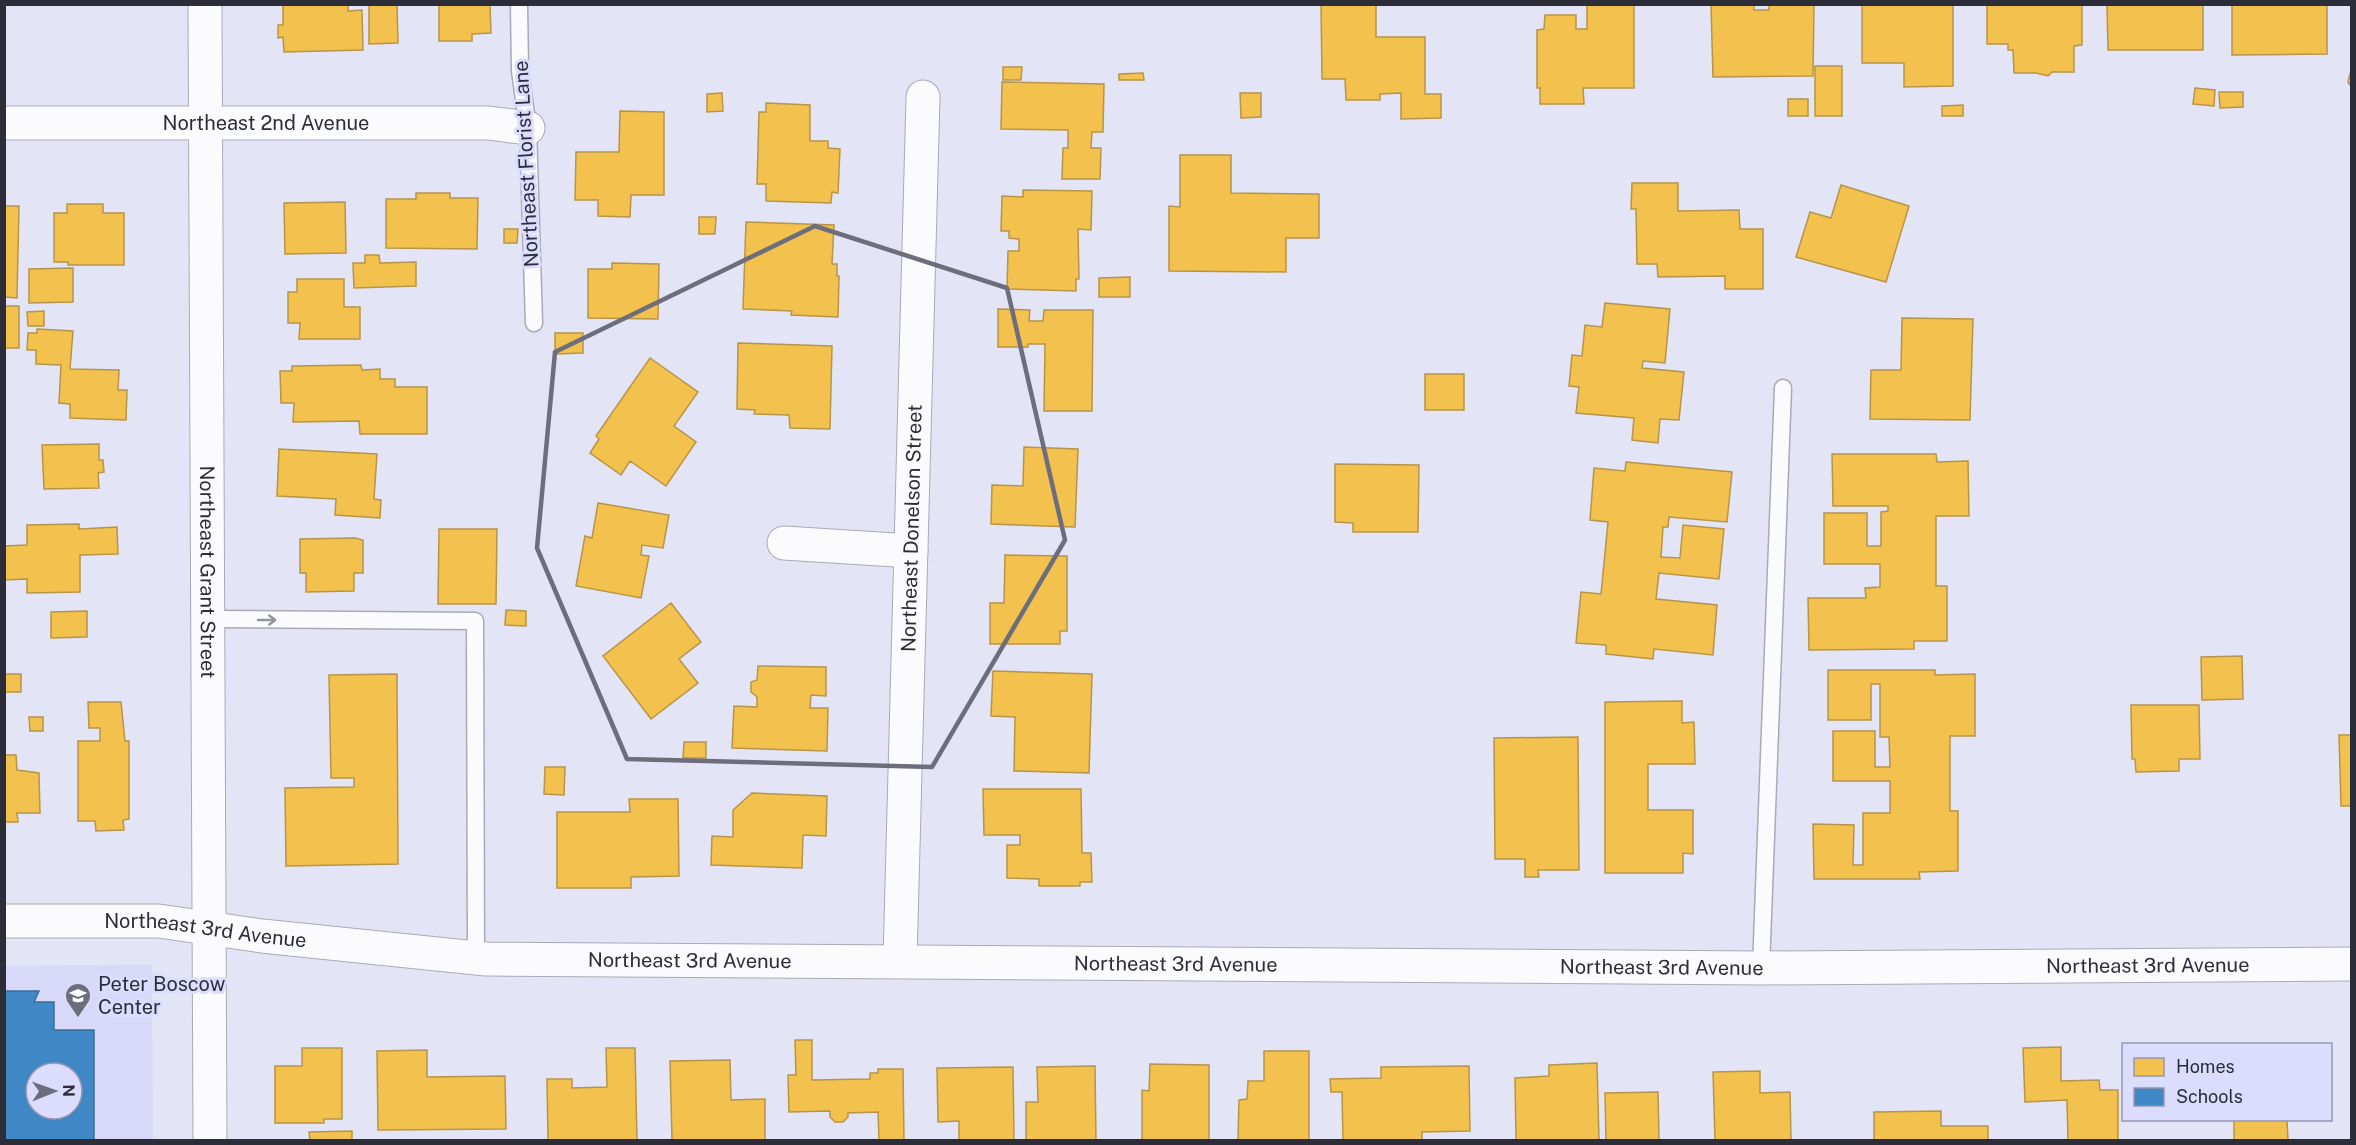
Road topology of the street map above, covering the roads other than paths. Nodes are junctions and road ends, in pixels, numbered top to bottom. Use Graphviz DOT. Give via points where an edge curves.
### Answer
graph roads {
  1 [pos="205,4"];
  2 [pos="519,4"];
  3 [pos="923,97"];
  4 [pos="4,123"];
  5 [pos="206,123"];
  6 [pos="528,128"];
  7 [pos="534,323"];
  8 [pos="1783,388"];
  9 [pos="784,543"];
  10 [pos="911,551"];
  11 [pos="208,619"];
  12 [pos="4,921"];
  13 [pos="209,928"];
  14 [pos="476,958"];
  15 [pos="900,960"];
  16 [pos="2352,964"];
  17 [pos="1761,968"];
  18 [pos="210,1140"];
  1 -- 5 [label="street, Northeast Grant Street"];
  2 -- 6 [label="lane, Northeast Florist Lane" via="520,71"];
  3 -- 10 [label="street, Northeast Donelson Street"];
  4 -- 5 [label="street, Northeast 2nd Avenue"];
  5 -- 6 [label="street, Northeast 2nd Avenue" via="488,123"];
  5 -- 11 [label="street, Northeast Grant Street"];
  6 -- 7 [label="lane, Northeast Florist Lane"];
  8 -- 17 [label="lane"];
  9 -- 10 [label="street"];
  10 -- 15 [label="street, Northeast Donelson Street"];
  11 -- 13 [label="street, Northeast Grant Street"];
  11 -- 14 [label="lane, one-way" via="475,621"];
  12 -- 13 [label="street, Northeast 3rd Avenue" via="159,921"];
  13 -- 14 [label="street, Northeast 3rd Avenue"];
  13 -- 18 [label="street, Northeast Grant Street"];
  14 -- 15 [label="street, Northeast 3rd Avenue"];
  15 -- 17 [label="street, Northeast 3rd Avenue"];
  16 -- 17 [label="street, Northeast 3rd Avenue"];
}
